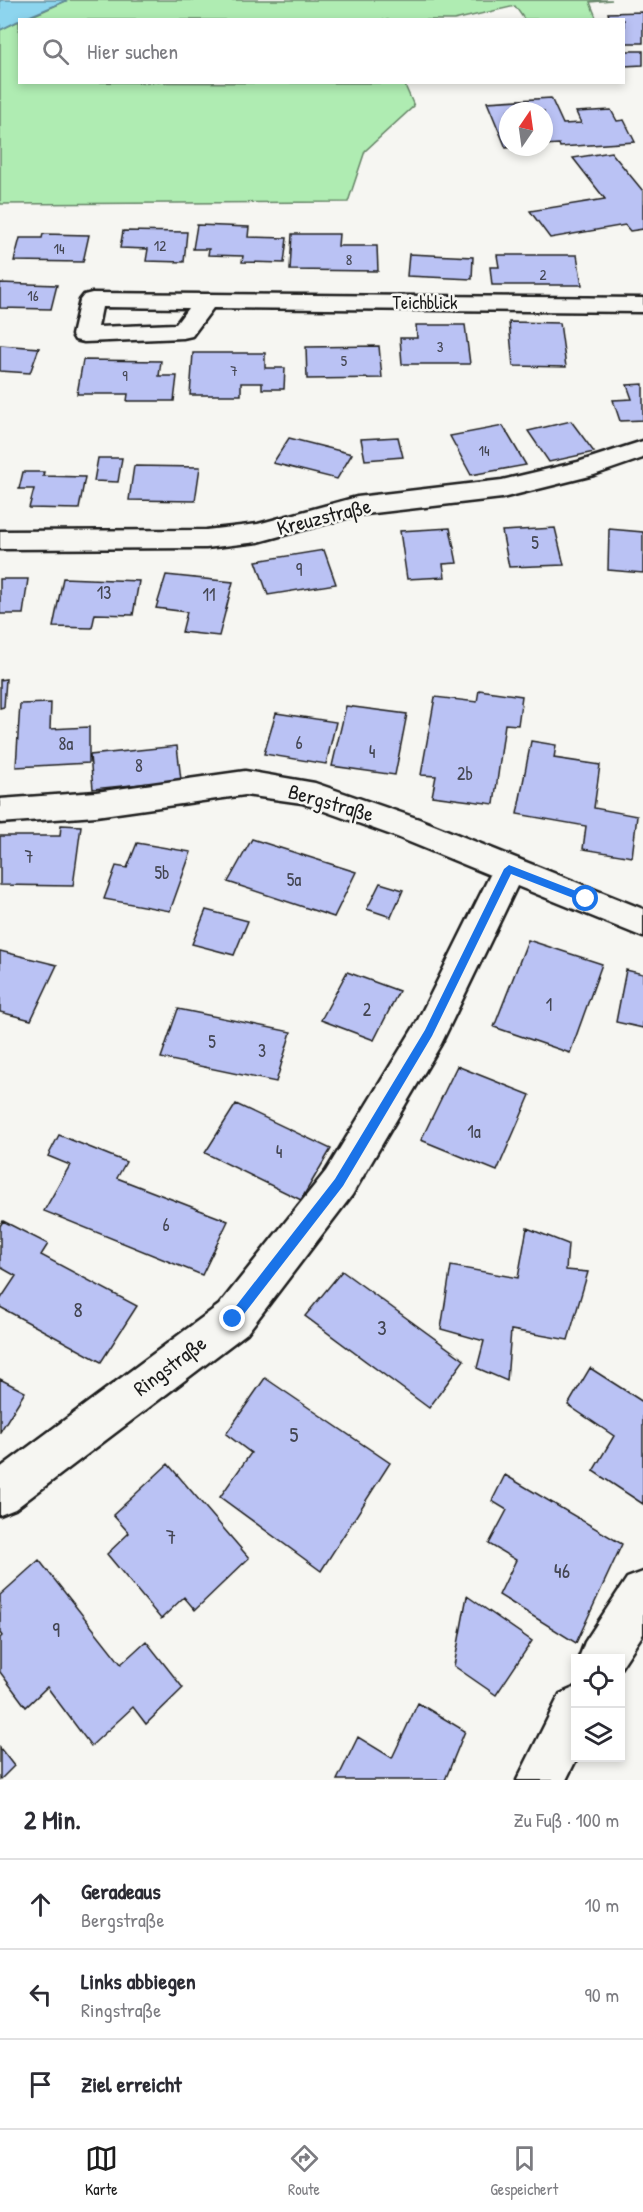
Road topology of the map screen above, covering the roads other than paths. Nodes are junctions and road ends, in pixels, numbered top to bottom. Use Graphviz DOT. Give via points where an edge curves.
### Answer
graph roads {
  1 [pos="206,302"];
  2 [pos="643,305"];
  3 [pos="643,449"];
  4 [pos="0,540"];
  5 [pos="0,811"];
  6 [pos="509,869"];
  7 [pos="643,923"];
  8 [pos="0,1494"];
  9 [pos="643,1594"];
  10 [pos="604,1654"];
  11 [pos="571,1720"];
  12 [pos="541,1780"];
  1 -- 2 [label="street, Teichblick"];
  3 -- 4 [label="street, Kreuzstraße" via="585,469 502,489 357,506 258,533 206,539"];
  5 -- 6 [label="street, Bergstraße" via="96,804 245,783 304,791"];
  6 -- 7 [label="street, Bergstraße"];
  6 -- 8 [label="street, Ringstraße" via="429,1033 339,1183 233,1319"];
  9 -- 10 [label="street"];
  11 -- 12 [label="street"];
}
